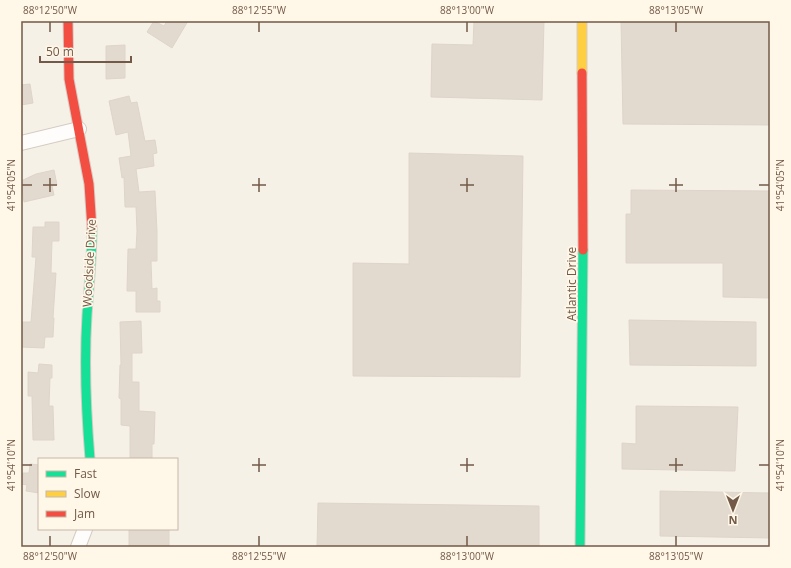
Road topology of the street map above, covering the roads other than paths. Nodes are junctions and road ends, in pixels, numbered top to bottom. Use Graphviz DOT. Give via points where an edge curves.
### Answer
graph roads {
  1 [pos="68,21"];
  2 [pos="582,21"];
  3 [pos="79,129"];
  4 [pos="21,143"];
  5 [pos="90,458"];
  6 [pos="85,530"];
  7 [pos="78,547"];
  8 [pos="580,547"];
  1 -- 3 [label="street, Woodside Drive" via="69,79"];
  2 -- 8 [label="street, Atlantic Drive" via="583,308"];
  3 -- 4 [label="street"];
  3 -- 5 [label="street, Woodside Drive" via="89,184 92,221 85,369"];
  6 -- 7 [label="street"];
}
